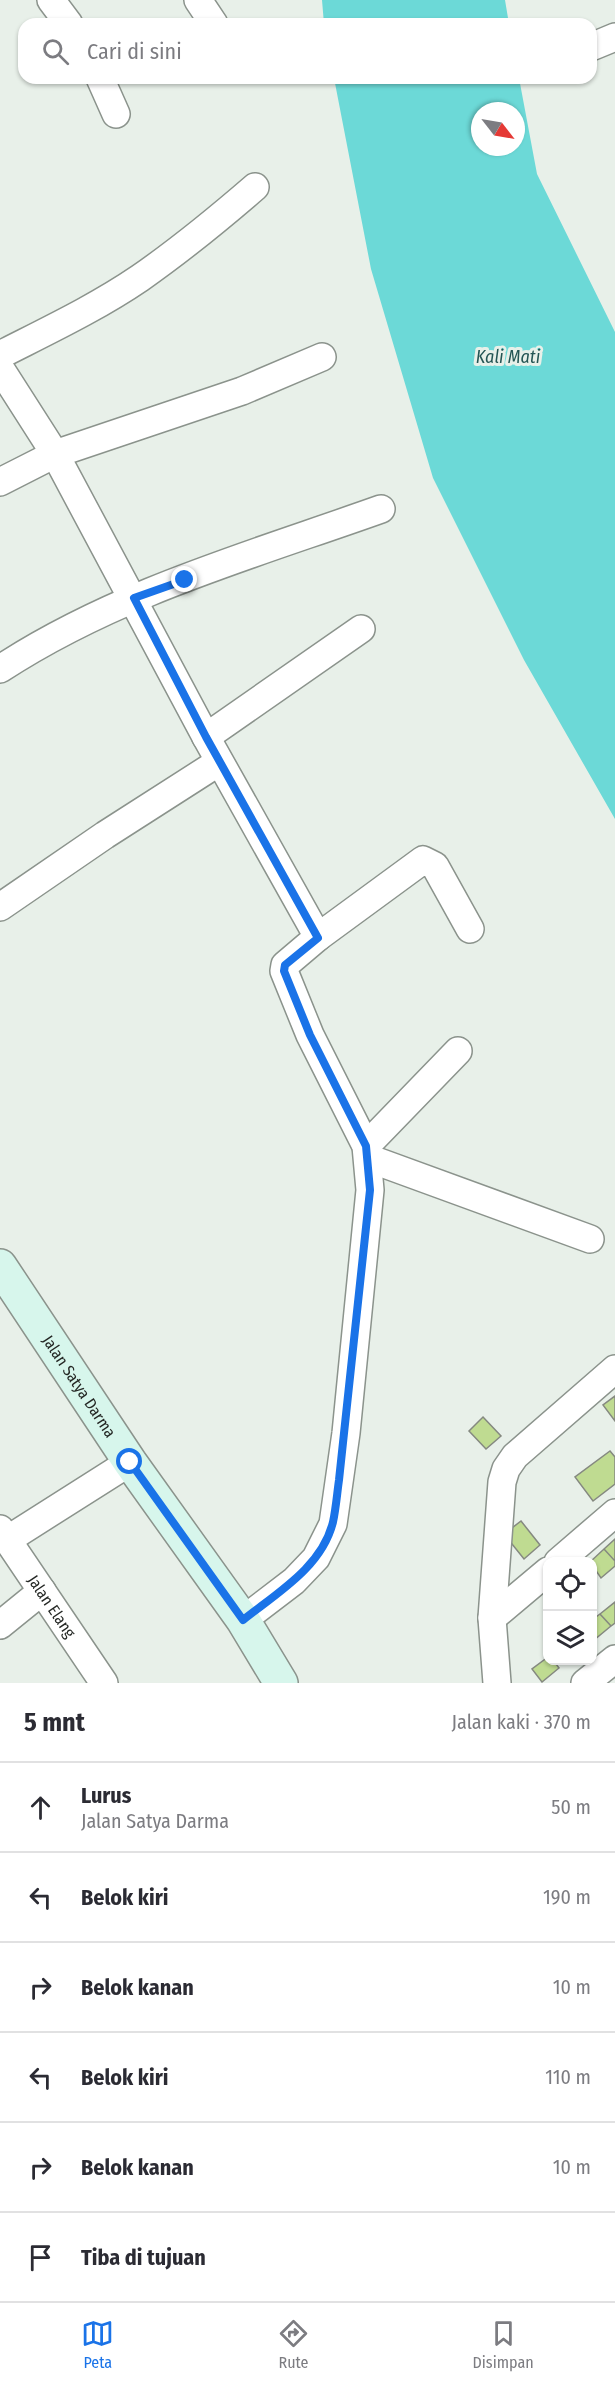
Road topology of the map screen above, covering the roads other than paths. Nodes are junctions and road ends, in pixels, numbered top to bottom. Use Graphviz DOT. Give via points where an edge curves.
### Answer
graph roads {
  1 [pos="51,0"];
  2 [pos="198,0"];
  3 [pos="64,18"];
  4 [pos="210,18"];
  5 [pos="615,37"];
  6 [pos="597,44"];
  7 [pos="103,84"];
  8 [pos="116,114"];
  9 [pos="255,187"];
  10 [pos="0,355"];
  11 [pos="322,357"];
  12 [pos="0,368"];
  13 [pos="55,454"];
  14 [pos="0,482"];
  15 [pos="381,508"];
  16 [pos="134,598"];
  17 [pos="362,628"];
  18 [pos="0,669"];
  19 [pos="206,737"];
  20 [pos="219,762"];
  21 [pos="0,907"];
  22 [pos="470,929"];
  23 [pos="318,938"];
  24 [pos="458,1051"];
  25 [pos="367,1152"];
  26 [pos="590,1239"];
  27 [pos="0,1266"];
  28 [pos="615,1369"];
  29 [pos="130,1462"];
  30 [pos="615,1513"];
  31 [pos="4,1534"];
  32 [pos="564,1557"];
  33 [pos="543,1574"];
  34 [pos="42,1591"];
  35 [pos="492,1618"];
  36 [pos="243,1620"];
  37 [pos="0,1625"];
  38 [pos="615,1659"];
  39 [pos="104,1683"];
  40 [pos="281,1683"];
  41 [pos="497,1683"];
  42 [pos="585,1683"];
  1 -- 3 [label="street"];
  2 -- 4 [label="street"];
  5 -- 6 [label="street"];
  7 -- 8 [label="street"];
  9 -- 10 [label="street" via="139,279 82,314"];
  11 -- 13 [label="street" via="242,391"];
  12 -- 13 [label="street"];
  13 -- 14 [label="street"];
  13 -- 16 [label="street"];
  15 -- 16 [label="street"];
  16 -- 18 [label="street" via="34,646"];
  16 -- 19 [label="street"];
  17 -- 19 [label="street"];
  19 -- 20 [label="street"];
  20 -- 21 [label="street"];
  20 -- 23 [label="street"];
  22 -- 23 [label="street" via="435,866 423,860"];
  23 -- 25 [label="street" via="285,965 284,971 310,1035"];
  24 -- 25 [label="street"];
  25 -- 26 [label="street"];
  25 -- 36 [label="street" via="370,1190 333,1524 316,1558 294,1581"];
  27 -- 29 [label="main road, Jalan Satya Darma"];
  28 -- 35 [label="street" via="515,1456 506,1469"];
  29 -- 31 [label="street"];
  29 -- 36 [label="main road, Jalan Satya Darma"];
  30 -- 32 [label="street"];
  31 -- 34 [label="street, Jalan Elang"];
  33 -- 35 [label="street"];
  34 -- 37 [label="street"];
  34 -- 39 [label="street, Jalan Elang"];
  35 -- 41 [label="street"];
  36 -- 40 [label="main road, Jalan Satya Darma"];
  38 -- 42 [label="street"];
}
